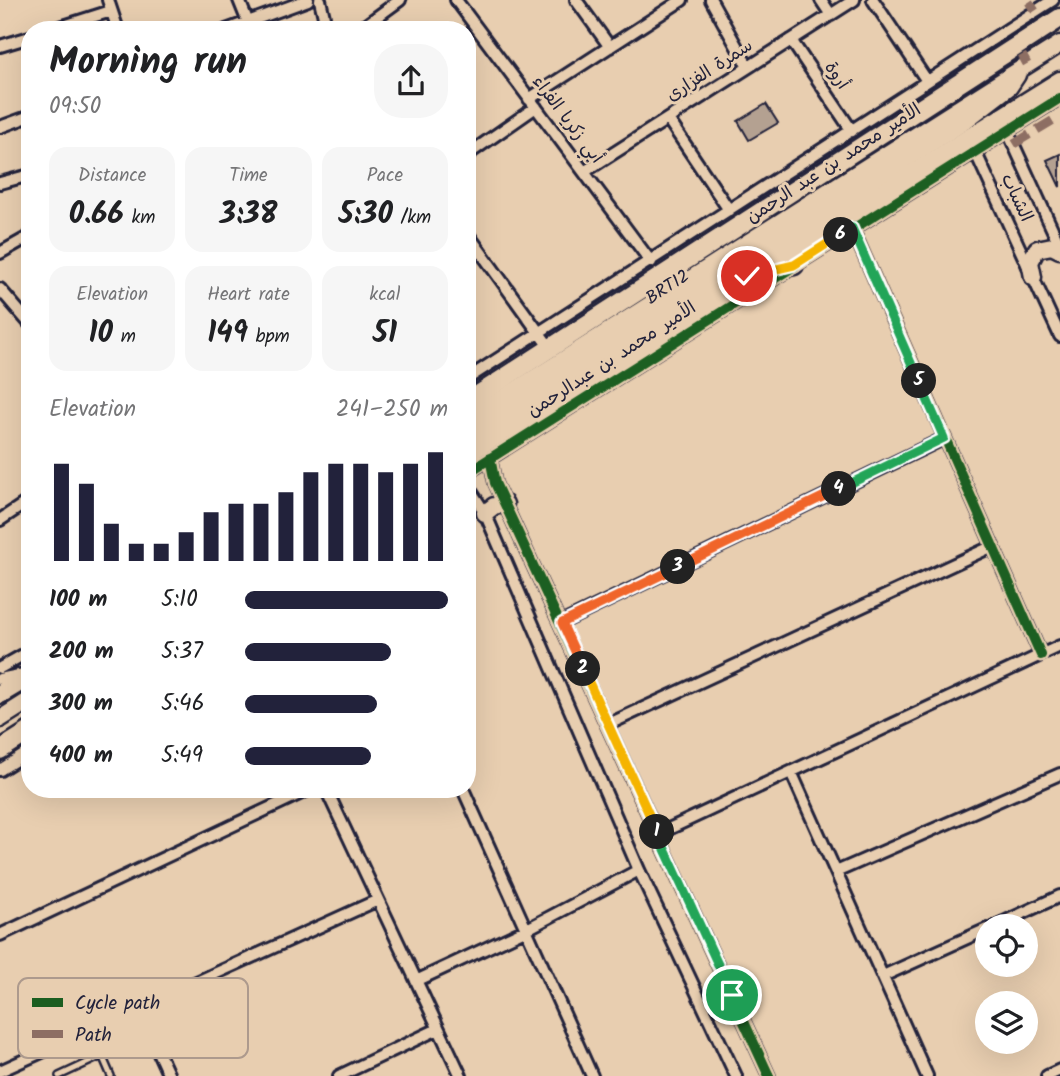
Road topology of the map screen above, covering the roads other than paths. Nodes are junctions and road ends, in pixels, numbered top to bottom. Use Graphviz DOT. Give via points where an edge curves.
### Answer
graph roads {
  1 [pos="239,0"];
  2 [pos="308,0"];
  3 [pos="320,0"];
  4 [pos="400,0"];
  5 [pos="456,0"];
  6 [pos="576,0"];
  7 [pos="682,0"];
  8 [pos="711,0"];
  9 [pos="821,0"];
  10 [pos="854,0"];
  11 [pos="873,0"];
  12 [pos="1052,0"];
  13 [pos="109,5"];
  14 [pos="831,15"];
  15 [pos="1060,18"];
  16 [pos="72,21"];
  17 [pos="248,21"];
  18 [pos="261,21"];
  19 [pos="325,21"];
  20 [pos="371,21"];
  21 [pos="472,21"];
  22 [pos="476,27"];
  23 [pos="21,40"];
  24 [pos="791,40"];
  25 [pos="1060,44"];
  26 [pos="0,46"];
  27 [pos="610,47"];
  28 [pos="748,67"];
  29 [pos="1021,67"];
  30 [pos="926,81"];
  31 [pos="1060,81"];
  32 [pos="1060,98"];
  33 [pos="533,103"];
  34 [pos="668,119"];
  35 [pos="21,122"];
  36 [pos="0,127"];
  37 [pos="1007,130"];
  38 [pos="852,131"];
  39 [pos="476,148"];
  40 [pos="975,151"];
  41 [pos="584,172"];
  42 [pos="21,177"];
  43 [pos="0,183"];
  44 [pos="729,211"];
  45 [pos="852,228"];
  46 [pos="21,241"];
  47 [pos="1059,243"];
  48 [pos="476,246"];
  49 [pos="0,253"];
  50 [pos="651,262"];
  51 [pos="794,265"];
  52 [pos="747,276"];
  53 [pos="1033,277"];
  54 [pos="0,289"];
  55 [pos="21,314"];
  56 [pos="539,333"];
  57 [pos="1060,336"];
  58 [pos="550,348"];
  59 [pos="476,373"];
  60 [pos="610,373"];
  61 [pos="476,396"];
  62 [pos="476,415"];
  63 [pos="476,433"];
  64 [pos="944,438"];
  65 [pos="476,448"];
  66 [pos="490,458"];
  67 [pos="476,467"];
  68 [pos="476,499"];
  69 [pos="505,504"];
  70 [pos="21,506"];
  71 [pos="485,513"];
  72 [pos="0,520"];
  73 [pos="993,546"];
  74 [pos="562,623"];
  75 [pos="1060,646"];
  76 [pos="1041,655"];
  77 [pos="21,656"];
  78 [pos="0,668"];
  79 [pos="21,676"];
  80 [pos="0,680"];
  81 [pos="21,680"];
  82 [pos="0,694"];
  83 [pos="21,706"];
  84 [pos="0,719"];
  85 [pos="21,719"];
  86 [pos="609,724"];
  87 [pos="0,730"];
  88 [pos="21,737"];
  89 [pos="0,750"];
  90 [pos="21,757"];
  91 [pos="0,770"];
  92 [pos="792,774"];
  93 [pos="1060,774"];
  94 [pos="291,798"];
  95 [pos="330,798"];
  96 [pos="467,798"];
  97 [pos="658,834"];
  98 [pos="639,870"];
  99 [pos="836,872"];
  100 [pos="1060,896"];
  101 [pos="378,900"];
  102 [pos="1021,914"];
  103 [pos="527,929"];
  104 [pos="975,934"];
  105 [pos="0,935"];
  106 [pos="883,976"];
  107 [pos="205,978"];
  108 [pos="416,981"];
  109 [pos="439,1029"];
  110 [pos="29,1058"];
  111 [pos="98,1058"];
  112 [pos="103,1058"];
  113 [pos="161,1058"];
  114 [pos="1060,1070"];
  115 [pos="0,1071"];
  116 [pos="59,1076"];
  117 [pos="111,1076"];
  118 [pos="169,1076"];
  119 [pos="339,1076"];
  120 [pos="461,1076"];
  121 [pos="592,1076"];
  122 [pos="736,1076"];
  123 [pos="769,1076"];
  124 [pos="927,1076"];
  125 [pos="1047,1076"];
  1 -- 17 [label="street"];
  2 -- 18 [label="street"];
  3 -- 19 [label="street"];
  4 -- 20 [label="street"];
  5 -- 21 [label="street, أبي زكريا الفراء"];
  6 -- 27 [label="street"];
  7 -- 27 [label="street"];
  8 -- 28 [label="street"];
  9 -- 14 [label="street"];
  10 -- 14 [label="street, سمرة الفزارى"];
  11 -- 30 [label="street"];
  12 -- 30 [label="street"];
  13 -- 16 [label="street"];
  14 -- 24 [label="street, سمرة الفزارى"];
  15 -- 58 [label="main road, الأمير محمد بن عبد الرحمن"];
  22 -- 33 [label="street, أبي زكريا الفراء"];
  23 -- 26 [label="street"];
  24 -- 28 [label="street, سمرة الفزارى"];
  24 -- 38 [label="street, أروة"];
  25 -- 29 [label="main road, BRT12"];
  27 -- 33 [label="street"];
  28 -- 34 [label="street, سمرة الفزارى"];
  29 -- 62 [label="main road, BRT12"];
  29 -- 63 [label="main road, BRT12" via="1009,87 962,123"];
  30 -- 38 [label="street"];
  31 -- 52 [label="main road"];
  32 -- 37 [label="street, الأمير محمد بن عبدالرحمن"];
  33 -- 39 [label="street"];
  33 -- 41 [label="street, أبي زكريا الفراء"];
  34 -- 41 [label="street, سمرة الفزارى"];
  34 -- 44 [label="street"];
  35 -- 36 [label="street"];
  37 -- 40 [label="street, الأمير محمد بن عبدالرحمن"];
  37 -- 47 [label="street, الشباب"];
  38 -- 44 [label="street"];
  40 -- 45 [label="street, الأمير محمد بن عبدالرحمن"];
  40 -- 53 [label="street, الشباب"];
  41 -- 50 [label="street, أبي زكريا الفراء"];
  42 -- 43 [label="street"];
  44 -- 50 [label="street"];
  45 -- 51 [label="street, الأمير محمد بن عبدالرحمن"];
  45 -- 64 [label="street"];
  46 -- 49 [label="street"];
  47 -- 53 [label="main road" via="1037,249 1030,262"];
  48 -- 56 [label="street"];
  50 -- 56 [label="street"];
  51 -- 52 [label="main road"];
  51 -- 60 [label="street, الأمير محمد بن عبدالرحمن"];
  52 -- 60 [label="main road"];
  53 -- 57 [label="street, الشباب"];
  54 -- 55 [label="street"];
  56 -- 58 [label="street"];
  56 -- 59 [label="street"];
  58 -- 61 [label="main road, الأمير محمد بن عبد الرحمن"];
  60 -- 65 [label="main road"];
  60 -- 66 [label="street, الأمير محمد بن عبدالرحمن"];
  64 -- 73 [label="street"];
  64 -- 74 [label="street"];
  66 -- 67 [label="street, الأمير محمد بن عبدالرحمن"];
  66 -- 69 [label="street"];
  68 -- 71 [label="street"];
  69 -- 71 [label="main road"];
  69 -- 74 [label="street"];
  70 -- 72 [label="street"];
  71 -- 98 [label="street"];
  73 -- 76 [label="street"];
  73 -- 86 [label="street"];
  74 -- 86 [label="street"];
  75 -- 76 [label="street"];
  76 -- 92 [label="street"];
  77 -- 78 [label="street"];
  79 -- 80 [label="street"];
  81 -- 82 [label="main road"];
  83 -- 84 [label="main road"];
  85 -- 87 [label="main road"];
  86 -- 97 [label="street"];
  88 -- 89 [label="main road"];
  90 -- 91 [label="street"];
  92 -- 97 [label="street"];
  92 -- 99 [label="street"];
  93 -- 99 [label="street"];
  94 -- 105 [label="street"];
  95 -- 101 [label="street"];
  96 -- 103 [label="street"];
  97 -- 123 [label="street"];
  98 -- 103 [label="street"];
  98 -- 122 [label="street"];
  99 -- 106 [label="street"];
  100 -- 102 [label="street"];
  101 -- 107 [label="street"];
  101 -- 108 [label="street"];
  103 -- 108 [label="street"];
  103 -- 121 [label="street"];
  104 -- 106 [label="street"];
  106 -- 124 [label="street"];
  108 -- 109 [label="street"];
  109 -- 119 [label="street"];
  109 -- 120 [label="street"];
  110 -- 115 [label="street"];
  111 -- 116 [label="lane"];
  112 -- 117 [label="lane"];
  113 -- 118 [label="street"];
  114 -- 125 [label="street"];
}
